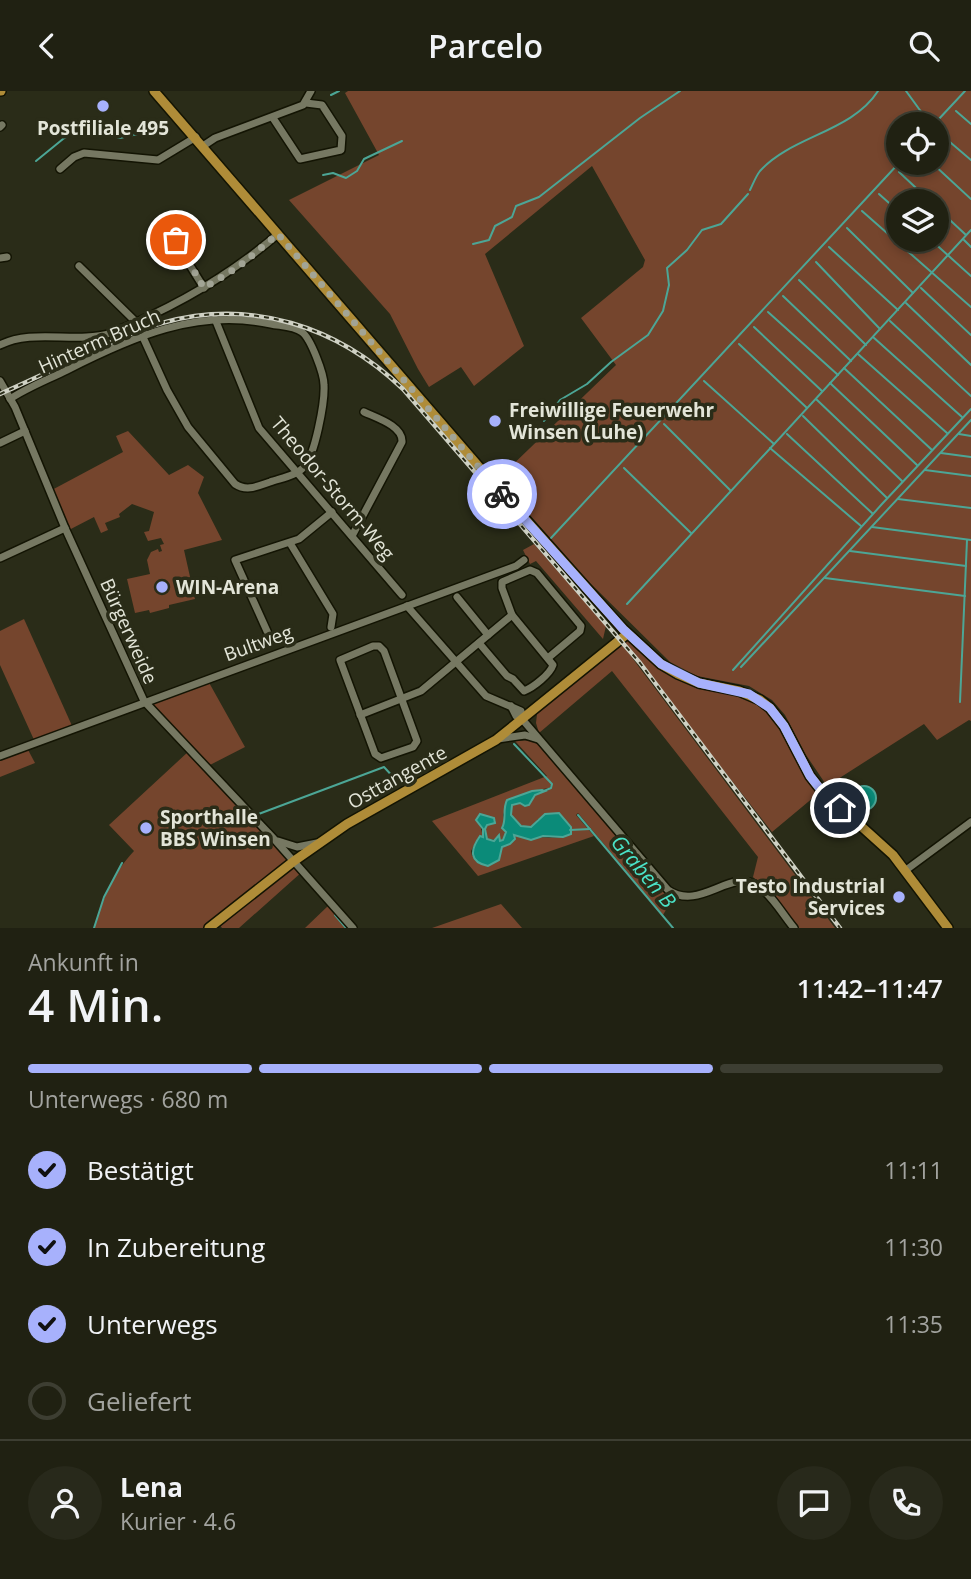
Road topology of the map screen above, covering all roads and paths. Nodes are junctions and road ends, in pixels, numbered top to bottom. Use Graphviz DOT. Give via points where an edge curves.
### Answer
graph roads {
  1 [pos="154,91"];
  2 [pos="311,91"];
  3 [pos="306,103"];
  4 [pos="273,118"];
  5 [pos="196,137"];
  6 [pos="203,146"];
  7 [pos="60,169"];
  8 [pos="168,216"];
  9 [pos="278,234"];
  10 [pos="79,266"];
  11 [pos="204,288"];
  12 [pos="215,319"];
  13 [pos="136,323"];
  14 [pos="142,335"];
  15 [pos="0,345"];
  16 [pos="0,381"];
  17 [pos="10,399"];
  18 [pos="364,412"];
  19 [pos="25,431"];
  20 [pos="0,443"];
  21 [pos="298,473"];
  22 [pos="332,512"];
  23 [pos="65,528"];
  24 [pos="352,536"];
  25 [pos="290,543"];
  26 [pos="0,558"];
  27 [pos="524,560"];
  28 [pos="402,595"];
  29 [pos="457,597"];
  30 [pos="419,601"];
  31 [pos="407,606"];
  32 [pos="416,615"];
  33 [pos="512,615"];
  34 [pos="331,627"];
  35 [pos="625,631"];
  36 [pos="488,635"];
  37 [pos="271,640"];
  38 [pos="479,643"];
  39 [pos="548,658"];
  40 [pos="457,662"];
  41 [pos="401,699"];
  42 [pos="144,701"];
  43 [pos="360,715"];
  44 [pos="522,719"];
  45 [pos="538,739"];
  46 [pos="496,740"];
  47 [pos="0,755"];
  48 [pos="971,822"];
  49 [pos="274,839"];
  50 [pos="321,841"];
  51 [pos="294,861"];
  52 [pos="906,870"];
  53 [pos="209,928"];
  54 [pos="353,928"];
  55 [pos="794,928"];
  56 [pos="948,928"];
  1 -- 5 [label="main road"];
  2 -- 3 [label="street"];
  3 -- 4 [label="street"];
  3 -- 4 [label="street" via="322,105 342,137 341,150 300,159"];
  4 -- 6 [label="street"];
  5 -- 6 [label="main road"];
  5 -- 7 [label="street" via="158,160 84,153"];
  6 -- 9 [label="main road"];
  8 -- 11 [label="street" via="181,251"];
  9 -- 11 [label="street"];
  9 -- 35 [label="main road"];
  10 -- 13 [label="street"];
  11 -- 13 [label="street"];
  12 -- 14 [label="street, Hinterm Bruch"];
  12 -- 21 [label="street, Theodor-Storm-Weg" via="259,428"];
  12 -- 21 [label="street, Hinterm Bruch" via="297,329 308,339 324,389 314,451"];
  13 -- 15 [label="street" via="96,337 22,338"];
  14 -- 17 [label="street, Hinterm Bruch"];
  14 -- 21 [label="street" via="188,427 235,484 250,488"];
  16 -- 17 [label="street, Bürgerweide"];
  17 -- 19 [label="street, Bürgerweide"];
  18 -- 24 [label="street" via="399,430 402,442"];
  19 -- 20 [label="street"];
  19 -- 23 [label="street, Bürgerweide"];
  21 -- 22 [label="street, Theodor-Storm-Weg"];
  22 -- 24 [label="street, Theodor-Storm-Weg"];
  22 -- 25 [label="street"];
  23 -- 26 [label="street"];
  23 -- 42 [label="street, Bürgerweide"];
  24 -- 28 [label="street, Theodor-Storm-Weg"];
  25 -- 34 [label="street" via="333,614"];
  25 -- 37 [label="street" via="235,560"];
  27 -- 30 [label="street, Bultweg"];
  29 -- 36 [label="street"];
  30 -- 31 [label="street, Bultweg"];
  30 -- 32 [label="street"];
  31 -- 32 [label="street"];
  31 -- 42 [label="street, Bultweg"];
  32 -- 40 [label="street"];
  33 -- 36 [label="street"];
  33 -- 39 [label="street"];
  33 -- 39 [label="street" via="501,584 534,570 581,626"];
  35 -- 44 [label="main road, Osttangente"];
  35 -- 52 [label="main road" via="678,674 739,691 770,708 821,790"];
  36 -- 38 [label="street"];
  38 -- 39 [label="street" via="524,691 552,670"];
  38 -- 40 [label="street"];
  40 -- 41 [label="street" via="421,691"];
  40 -- 44 [label="street" via="486,696 511,706"];
  41 -- 43 [label="street"];
  41 -- 43 [label="street" via="416,737 413,747 377,757"];
  41 -- 43 [label="street" via="382,648 373,646 340,660"];
  42 -- 47 [label="street, Bultweg"];
  42 -- 49 [label="street, Bürgerweide"];
  44 -- 45 [label="street"];
  44 -- 46 [label="main road, Osttangente"];
  45 -- 46 [label="street" via="525,735"];
  45 -- 55 [label="street" via="668,890 694,897 736,882 751,883 761,888"];
  46 -- 50 [label="main road, Osttangente"];
  48 -- 52 [label="street"];
  49 -- 50 [label="street" via="297,847"];
  49 -- 51 [label="street, Bürgerweide"];
  50 -- 51 [label="main road, Osttangente"];
  51 -- 53 [label="main road, Osttangente"];
  51 -- 54 [label="street, Bürgerweide"];
  52 -- 56 [label="main road"];
}
